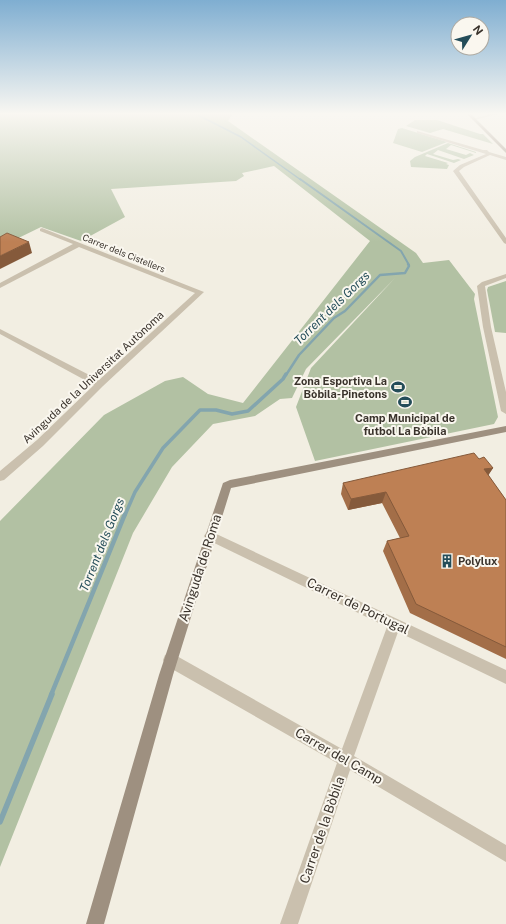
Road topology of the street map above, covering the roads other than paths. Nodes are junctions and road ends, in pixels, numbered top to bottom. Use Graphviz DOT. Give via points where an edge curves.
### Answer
graph roads {
  1 [pos="482,156"];
  2 [pos="42,230"];
  3 [pos="506,242"];
  4 [pos="79,244"];
  5 [pos="506,276"];
  6 [pos="0,286"];
  7 [pos="200,292"];
  8 [pos="0,330"];
  9 [pos="100,384"];
  10 [pos="506,412"];
  11 [pos="506,429"];
  12 [pos="0,477"];
  13 [pos="210,536"];
  14 [pos="395,624"];
  15 [pos="170,660"];
  16 [pos="506,677"];
  17 [pos="346,760"];
  18 [pos="506,854"];
  19 [pos="95,924"];
  20 [pos="289,924"];
  1 -- 3 [label="street" via="456,171"];
  2 -- 4 [label="street, Carrer dels Cistellers"];
  4 -- 6 [label="street"];
  4 -- 7 [label="street, Carrer dels Cistellers"];
  5 -- 10 [label="street" via="481,286"];
  7 -- 9 [label="street, Avinguda de la Universitat Autònoma"];
  8 -- 9 [label="street"];
  9 -- 12 [label="street, Avinguda de la Universitat Autònoma" via="40,443"];
  11 -- 13 [label="street, Avinguda de Roma" via="230,484 225,490"];
  13 -- 14 [label="street, Carrer de Portugal"];
  13 -- 15 [label="street, Avinguda de Roma"];
  14 -- 16 [label="street, Carrer de Portugal"];
  14 -- 17 [label="street, Carrer de la Bòbila"];
  15 -- 17 [label="street, Carrer del Camp"];
  15 -- 19 [label="street, Avinguda de Roma"];
  17 -- 18 [label="street, Carrer del Camp"];
  17 -- 20 [label="street, Carrer de la Bòbila"];
}
